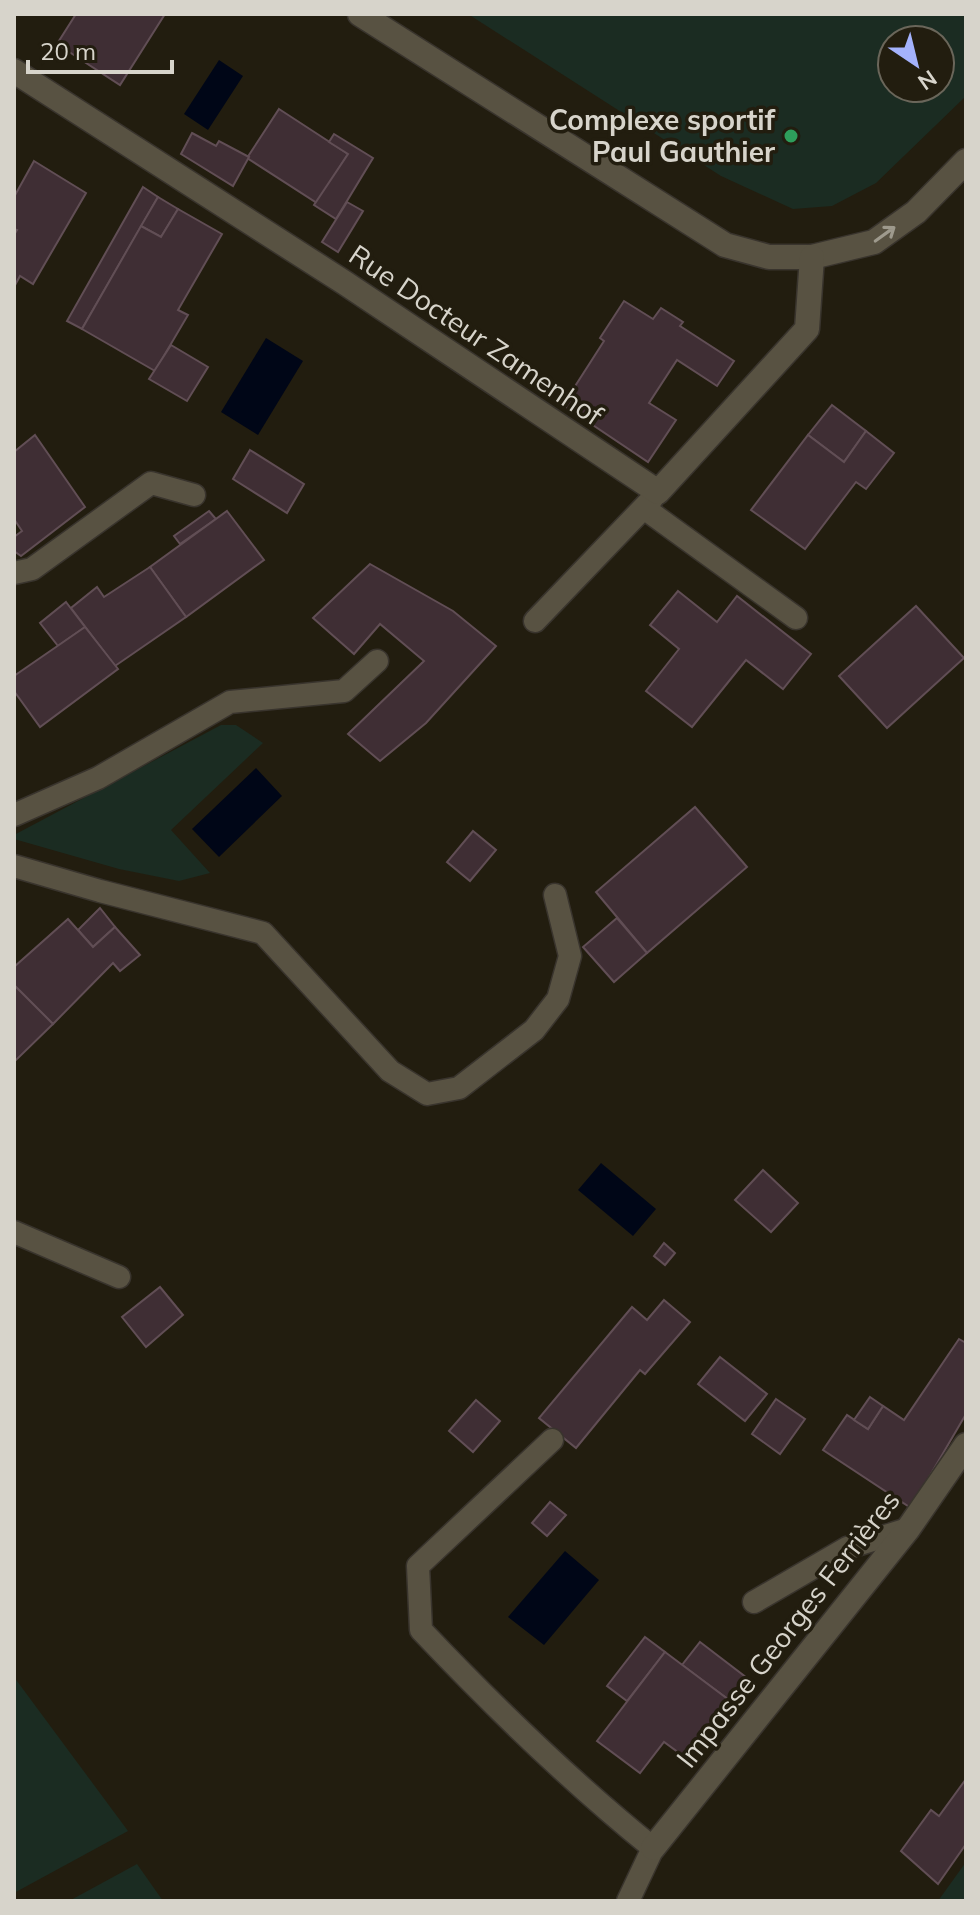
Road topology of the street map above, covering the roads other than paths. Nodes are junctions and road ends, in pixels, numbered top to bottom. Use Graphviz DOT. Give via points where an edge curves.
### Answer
graph roads {
  1 [pos="360,14"];
  2 [pos="14,71"];
  3 [pos="966,161"];
  4 [pos="812,257"];
  5 [pos="194,495"];
  6 [pos="651,500"];
  7 [pos="14,573"];
  8 [pos="796,618"];
  9 [pos="535,621"];
  10 [pos="377,661"];
  11 [pos="14,815"];
  12 [pos="14,866"];
  13 [pos="555,895"];
  14 [pos="14,1232"];
  15 [pos="119,1277"];
  16 [pos="552,1440"];
  17 [pos="966,1445"];
  18 [pos="908,1529"];
  19 [pos="754,1602"];
  20 [pos="653,1848"];
  21 [pos="628,1901"];
  1 -- 4 [label="street" via="725,245 769,257"];
  2 -- 6 [label="street, Rue Docteur Zamenhof" via="345,283"];
  4 -- 3 [label="street, one-way" via="874,242 916,212"];
  4 -- 6 [label="street" via="807,329"];
  5 -- 7 [label="lane" via="151,483 32,569"];
  6 -- 8 [label="lane"];
  6 -- 9 [label="lane"];
  10 -- 11 [label="lane" via="344,691 230,702 98,778"];
  12 -- 13 [label="lane" via="263,933 390,1071 427,1094 459,1088 534,1030 558,999 570,956"];
  14 -- 15 [label="lane"];
  16 -- 20 [label="lane" via="418,1566 421,1630 596,1802"];
  17 -- 18 [label="street, Impasse Georges Ferrières"];
  18 -- 19 [label="lane" via="847,1548"];
  18 -- 20 [label="street, Impasse Georges Ferrières"];
  20 -- 21 [label="lane"];
}
